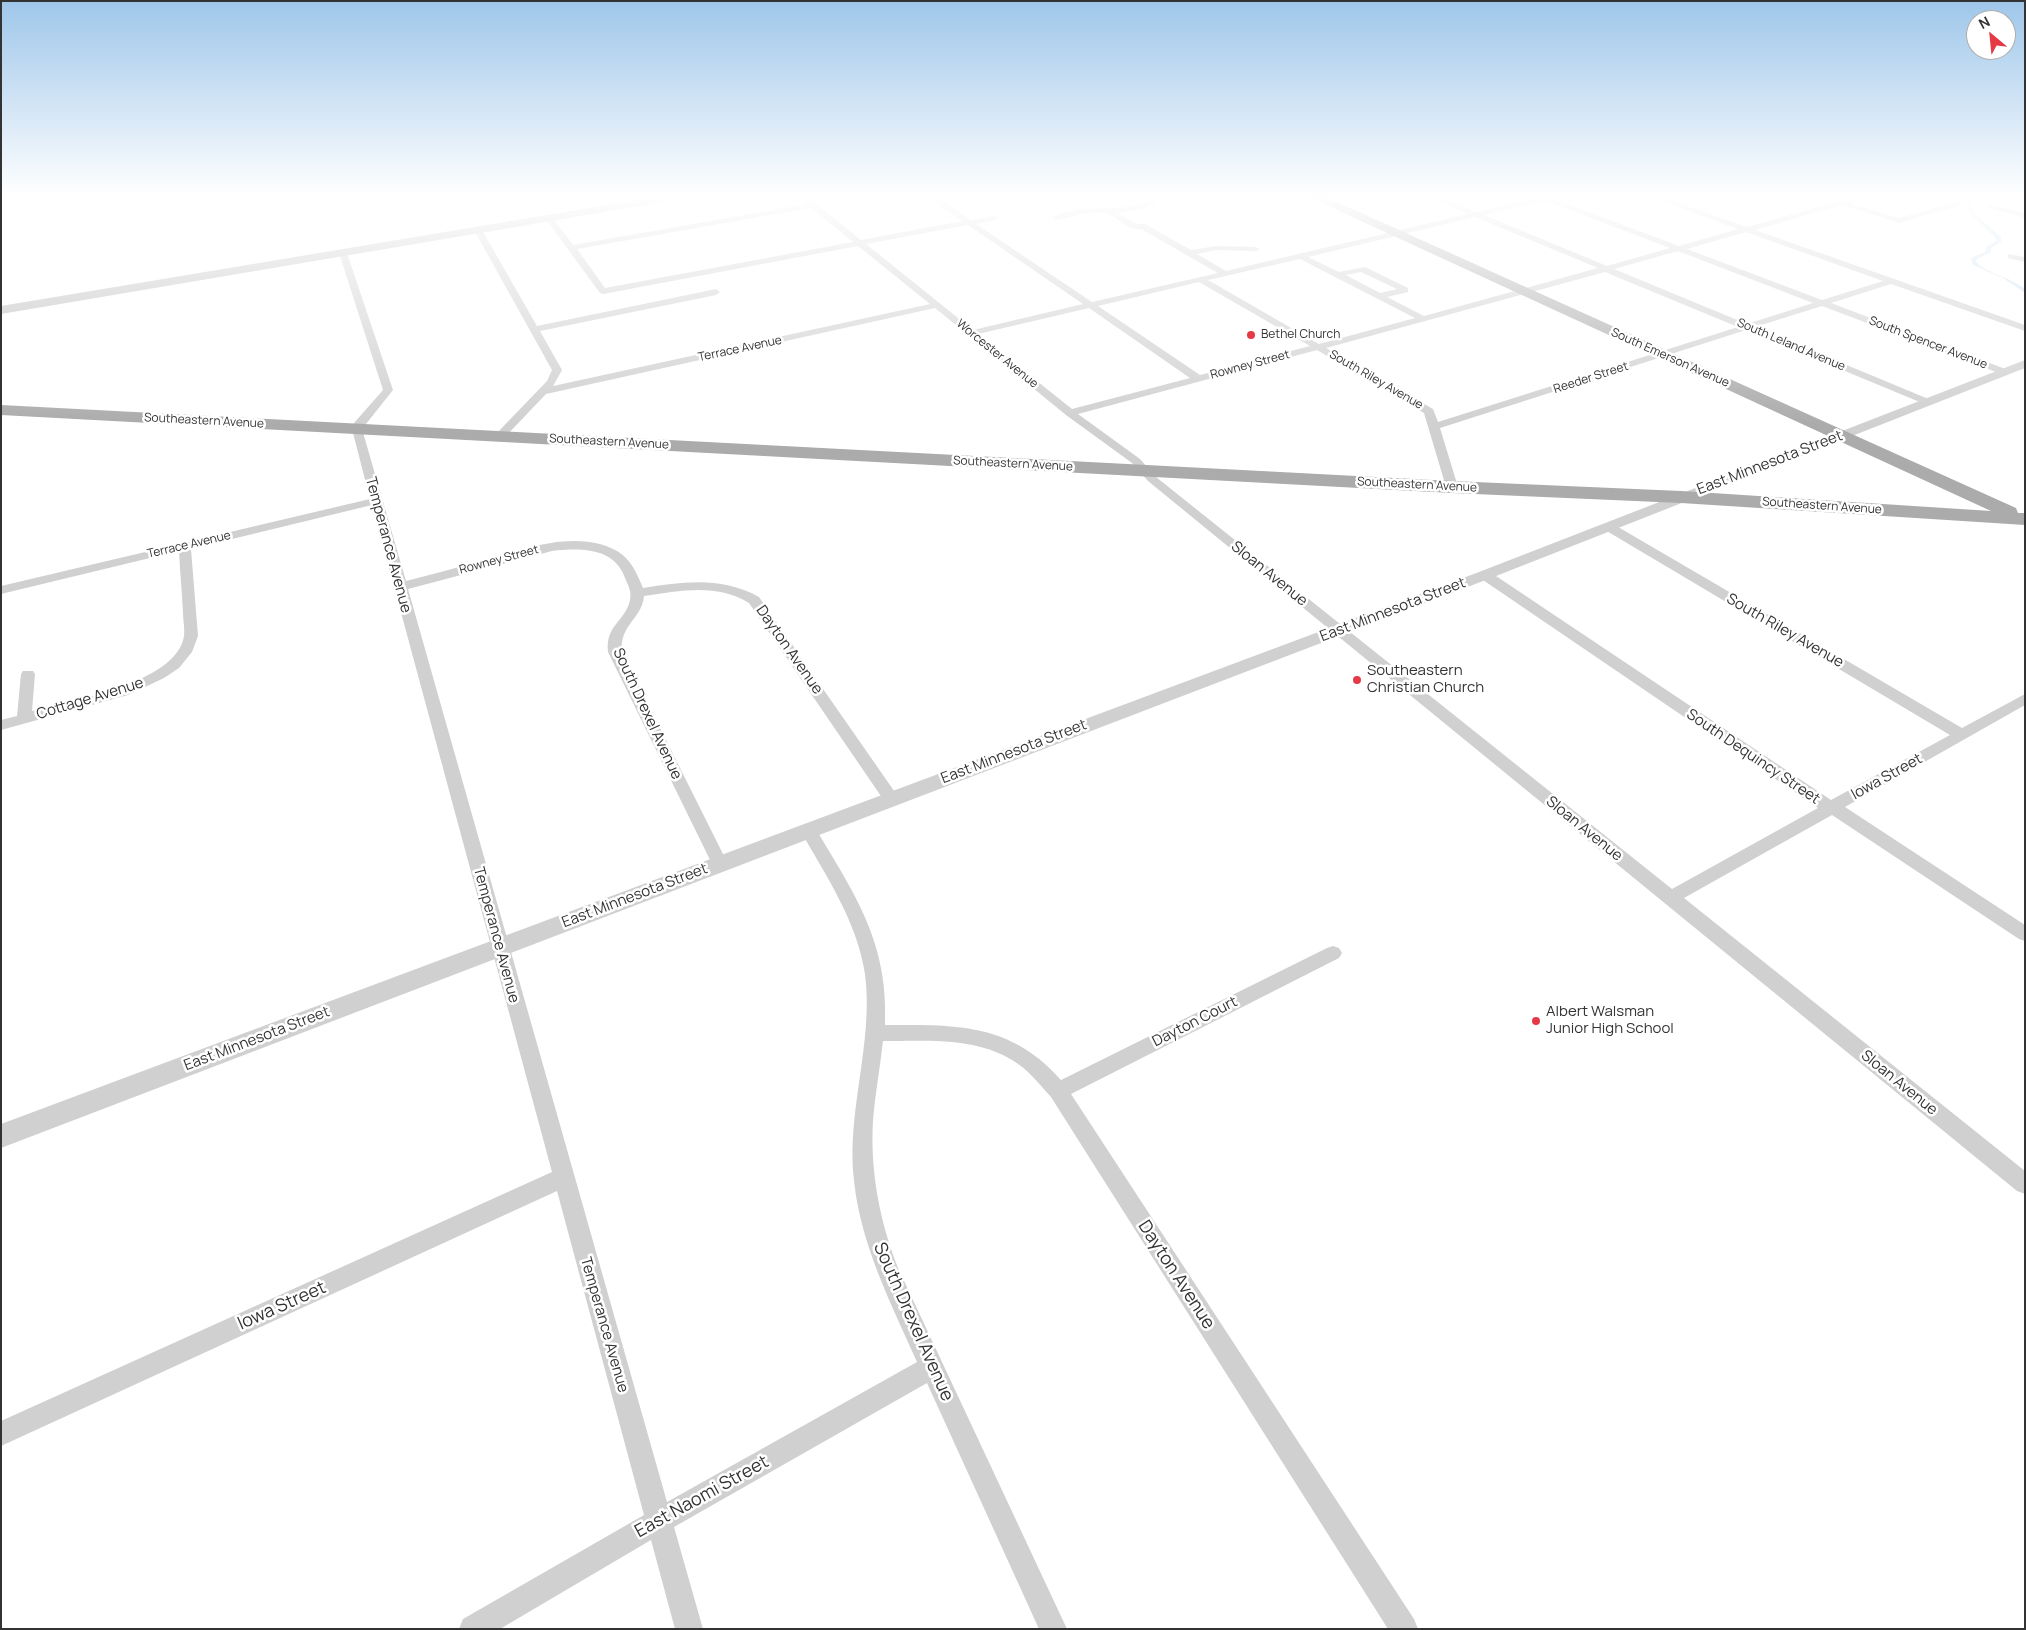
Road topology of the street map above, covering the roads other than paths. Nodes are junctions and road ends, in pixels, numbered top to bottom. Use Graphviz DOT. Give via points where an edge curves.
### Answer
graph roads {
  1 [pos="222,273"];
  2 [pos="349,273"];
  3 [pos="502,273"];
  4 [pos="589,273"];
  5 [pos="702,273"];
  6 [pos="897,273"];
  7 [pos="1043,273"];
  8 [pos="1230,273"];
  9 [pos="1333,273"];
  10 [pos="1345,273"];
  11 [pos="1370,273"];
  12 [pos="1482,273"];
  13 [pos="1588,273"];
  14 [pos="1618,273"];
  15 [pos="1744,273"];
  16 [pos="1868,273"];
  17 [pos="1226,274"];
  18 [pos="1337,275"];
  19 [pos="1202,280"];
  20 [pos="1891,281"];
  21 [pos="716,292"];
  22 [pos="1523,292"];
  23 [pos="1379,296"];
  24 [pos="1822,303"];
  25 [pos="937,305"];
  26 [pos="1090,305"];
  27 [pos="1,310"];
  28 [pos="1422,318"];
  29 [pos="1748,327"];
  30 [pos="2025,328"];
  31 [pos="534,329"];
  32 [pos="971,333"];
  33 [pos="1318,347"];
  34 [pos="1662,355"];
  35 [pos="2025,364"];
  36 [pos="2004,372"];
  37 [pos="1199,379"];
  38 [pos="542,392"];
  39 [pos="1927,402"];
  40 [pos="1,410"];
  41 [pos="1070,413"];
  42 [pos="1434,428"];
  43 [pos="357,429"];
  44 [pos="1840,435"];
  45 [pos="500,436"];
  46 [pos="1145,471"];
  47 [pos="1452,487"];
  48 [pos="1681,497"];
  49 [pos="376,501"];
  50 [pos="2024,519"];
  51 [pos="1609,527"];
  52 [pos="185,546"];
  53 [pos="600,548"];
  54 [pos="1485,575"];
  55 [pos="400,586"];
  56 [pos="1,590"];
  57 [pos="638,592"];
  58 [pos="1338,630"];
  59 [pos="28,674"];
  60 [pos="2025,699"];
  61 [pos="24,719"];
  62 [pos="1,725"];
  63 [pos="1962,734"];
  64 [pos="891,798"];
  65 [pos="1831,808"];
  66 [pos="808,830"];
  67 [pos="720,864"];
  68 [pos="1670,898"];
  69 [pos="2025,934"];
  70 [pos="500,947"];
  71 [pos="1333,953"];
  72 [pos="874,1033"];
  73 [pos="1058,1091"];
  74 [pos="1,1136"];
  75 [pos="563,1178"];
  76 [pos="2025,1184"];
  77 [pos="932,1367"];
  78 [pos="1,1434"];
  79 [pos="659,1521"];
  80 [pos="473,1629"];
  81 [pos="688,1629"];
  82 [pos="1053,1629"];
  83 [pos="1404,1629"];
  1 -- 27 [label="main road"];
  2 -- 43 [label="street" via="388,390"];
  3 -- 31 [label="street"];
  4 -- 5 [label="street" via="603,292"];
  6 -- 25 [label="street, Worcester Avenue"];
  7 -- 26 [label="street"];
  8 -- 17 [label="street"];
  9 -- 18 [label="street"];
  10 -- 18 [label="street"];
  11 -- 23 [label="street" via="1404,290"];
  12 -- 22 [label="main road, South Emerson Avenue"];
  13 -- 22 [label="street, Rowney Street"];
  14 -- 29 [label="street, South Leland Avenue"];
  15 -- 24 [label="street, South Spencer Avenue"];
  16 -- 20 [label="street"];
  17 -- 19 [label="street"];
  18 -- 23 [label="street"];
  19 -- 26 [label="street"];
  19 -- 33 [label="street, South Riley Avenue"];
  20 -- 24 [label="street, Reeder Street"];
  20 -- 30 [label="street"];
  21 -- 31 [label="street"];
  22 -- 28 [label="street, Rowney Street"];
  22 -- 34 [label="main road, South Emerson Avenue"];
  23 -- 28 [label="street"];
  24 -- 29 [label="street, Reeder Street"];
  24 -- 36 [label="street, South Spencer Avenue"];
  25 -- 32 [label="street, Worcester Avenue"];
  25 -- 38 [label="street, Terrace Avenue"];
  26 -- 32 [label="street"];
  26 -- 37 [label="street"];
  28 -- 33 [label="street, Rowney Street"];
  29 -- 34 [label="street, Reeder Street"];
  29 -- 39 [label="street, South Leland Avenue"];
  31 -- 38 [label="street" via="556,370 554,380"];
  32 -- 41 [label="street, Worcester Avenue"];
  33 -- 37 [label="street, Rowney Street"];
  33 -- 42 [label="street, South Riley Avenue" via="1429,411"];
  34 -- 42 [label="street, Reeder Street"];
  34 -- 44 [label="main road, South Emerson Avenue"];
  35 -- 36 [label="street, East Minnesota Street"];
  36 -- 39 [label="street, East Minnesota Street"];
  37 -- 41 [label="street, Rowney Street"];
  38 -- 45 [label="street"];
  39 -- 44 [label="street, East Minnesota Street"];
  40 -- 43 [label="main road, Southeastern Avenue"];
  41 -- 46 [label="street, Worcester Avenue"];
  42 -- 47 [label="street, South Riley Avenue"];
  43 -- 45 [label="main road, Southeastern Avenue"];
  43 -- 49 [label="street, Temperance Avenue"];
  44 -- 48 [label="street, East Minnesota Street"];
  44 -- 50 [label="main road, South Emerson Avenue"];
  45 -- 46 [label="main road, Southeastern Avenue"];
  46 -- 47 [label="main road, Southeastern Avenue"];
  46 -- 58 [label="street, Sloan Avenue"];
  47 -- 48 [label="main road, Southeastern Avenue"];
  48 -- 50 [label="main road, Southeastern Avenue"];
  48 -- 51 [label="street, East Minnesota Street"];
  49 -- 52 [label="street, Terrace Avenue"];
  49 -- 55 [label="street, Temperance Avenue"];
  51 -- 54 [label="street, East Minnesota Street"];
  51 -- 63 [label="street, South Riley Avenue"];
  52 -- 56 [label="street, Terrace Avenue"];
  52 -- 61 [label="street, Cottage Avenue" via="191,636 187,650 175,663 128,690"];
  53 -- 55 [label="street, Rowney Street" via="579,545 549,547"];
  53 -- 57 [label="street" via="622,560"];
  54 -- 58 [label="street, East Minnesota Street"];
  54 -- 65 [label="street, South Dequincy Street"];
  55 -- 70 [label="street, Temperance Avenue"];
  57 -- 64 [label="street, Dayton Avenue" via="711,586 738,591 754,600"];
  57 -- 67 [label="street, South Drexel Avenue" via="634,607 615,635 615,652"];
  58 -- 64 [label="street, East Minnesota Street"];
  58 -- 68 [label="street, Sloan Avenue"];
  59 -- 61 [label="street"];
  60 -- 63 [label="street, Iowa Street"];
  61 -- 62 [label="street, Cottage Avenue"];
  63 -- 65 [label="street, Iowa Street"];
  64 -- 66 [label="street, East Minnesota Street"];
  65 -- 68 [label="street, Iowa Street"];
  65 -- 69 [label="street, South Dequincy Street"];
  66 -- 67 [label="street, East Minnesota Street"];
  66 -- 72 [label="street, South Drexel Avenue" via="866,936 876,995"];
  67 -- 70 [label="street, East Minnesota Street"];
  68 -- 76 [label="street, Sloan Avenue"];
  70 -- 74 [label="street, East Minnesota Street"];
  70 -- 75 [label="street, Temperance Avenue"];
  71 -- 73 [label="street, Dayton Court"];
  72 -- 73 [label="street, Dayton Avenue" via="981,1037 1028,1059"];
  72 -- 77 [label="street, South Drexel Avenue" via="862,1139 867,1201 885,1265"];
  73 -- 83 [label="street, Dayton Avenue"];
  75 -- 78 [label="street, Iowa Street"];
  75 -- 79 [label="street, Temperance Avenue"];
  77 -- 79 [label="street, East Naomi Street"];
  77 -- 82 [label="street, South Drexel Avenue"];
  79 -- 80 [label="street, East Naomi Street"];
  79 -- 81 [label="street, Temperance Avenue"];
}
